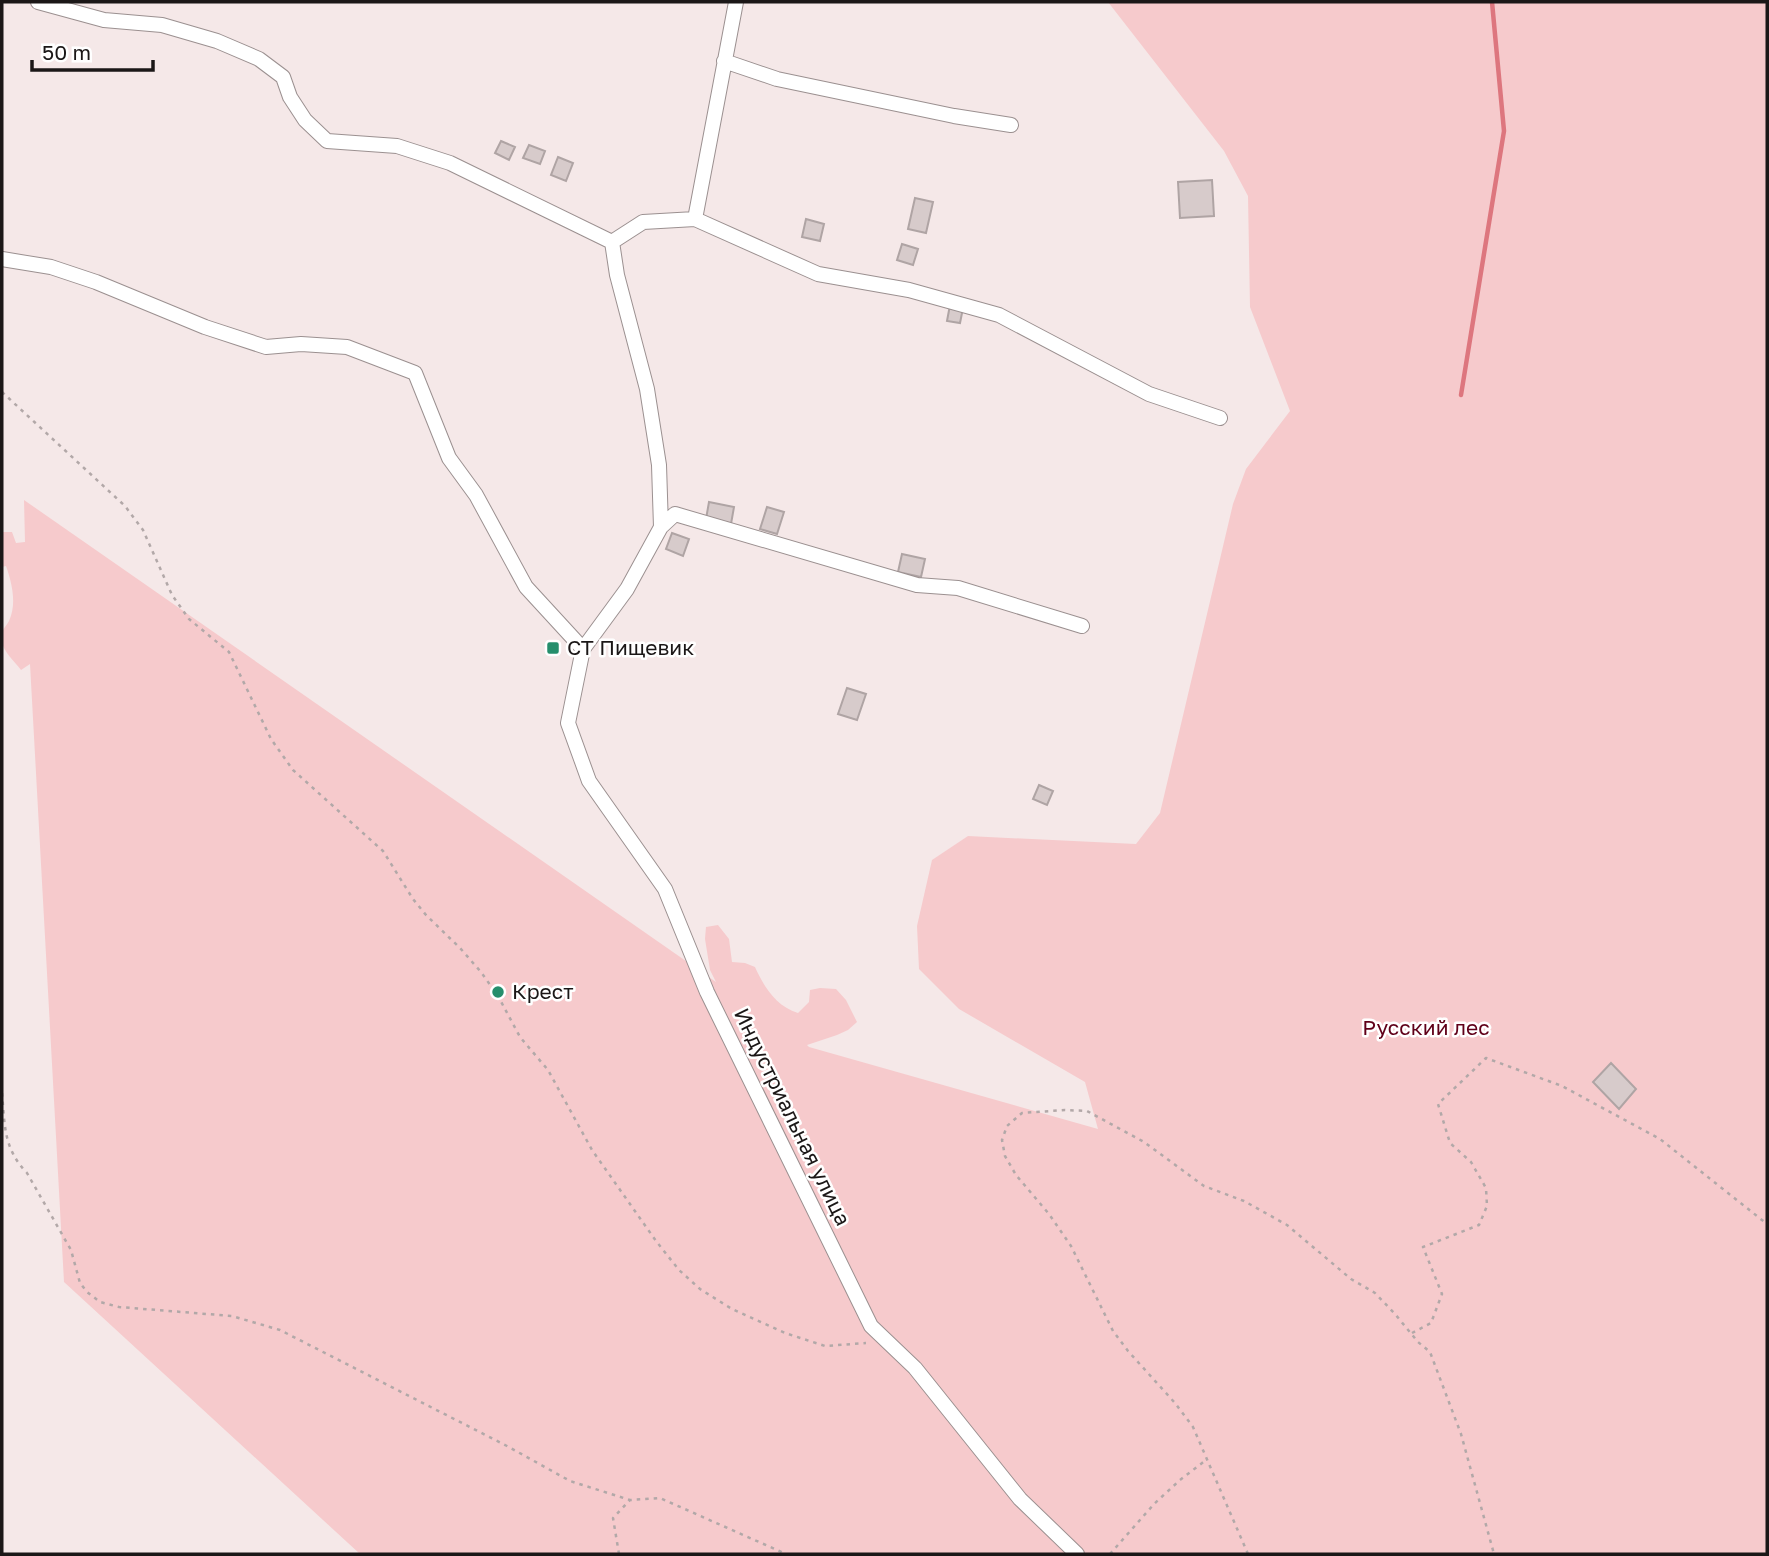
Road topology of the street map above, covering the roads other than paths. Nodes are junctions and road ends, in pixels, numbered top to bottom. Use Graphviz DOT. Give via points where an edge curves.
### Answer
graph roads {
  1 [pos="38,2"];
  2 [pos="736,2"];
  3 [pos="724,61"];
  4 [pos="1011,125"];
  5 [pos="695,219"];
  6 [pos="612,242"];
  7 [pos="2,259"];
  8 [pos="1220,418"];
  9 [pos="662,527"];
  10 [pos="1082,626"];
  11 [pos="583,649"];
  12 [pos="1077,1554"];
  1 -- 6 [label="street" via="104,20 162,25 216,41 259,59 283,77 305,120 327,141 397,146 450,163"];
  2 -- 3 [label="street"];
  3 -- 4 [label="street" via="778,79"];
  3 -- 5 [label="street"];
  5 -- 6 [label="street" via="643,222"];
  5 -- 8 [label="street" via="818,274 909,290 999,315 1149,394"];
  6 -- 9 [label="street" via="647,389 659,466"];
  7 -- 11 [label="street" via="51,267 266,347 347,347 415,373 449,458 477,495 526,587"];
  9 -- 10 [label="street" via="676,514 917,585 958,588"];
  9 -- 11 [label="street" via="627,589"];
  11 -- 12 [label="street, Индустриальная улица" via="568,723 589,781 664,889 707,992 871,1326 915,1368 1020,1499"];
}
